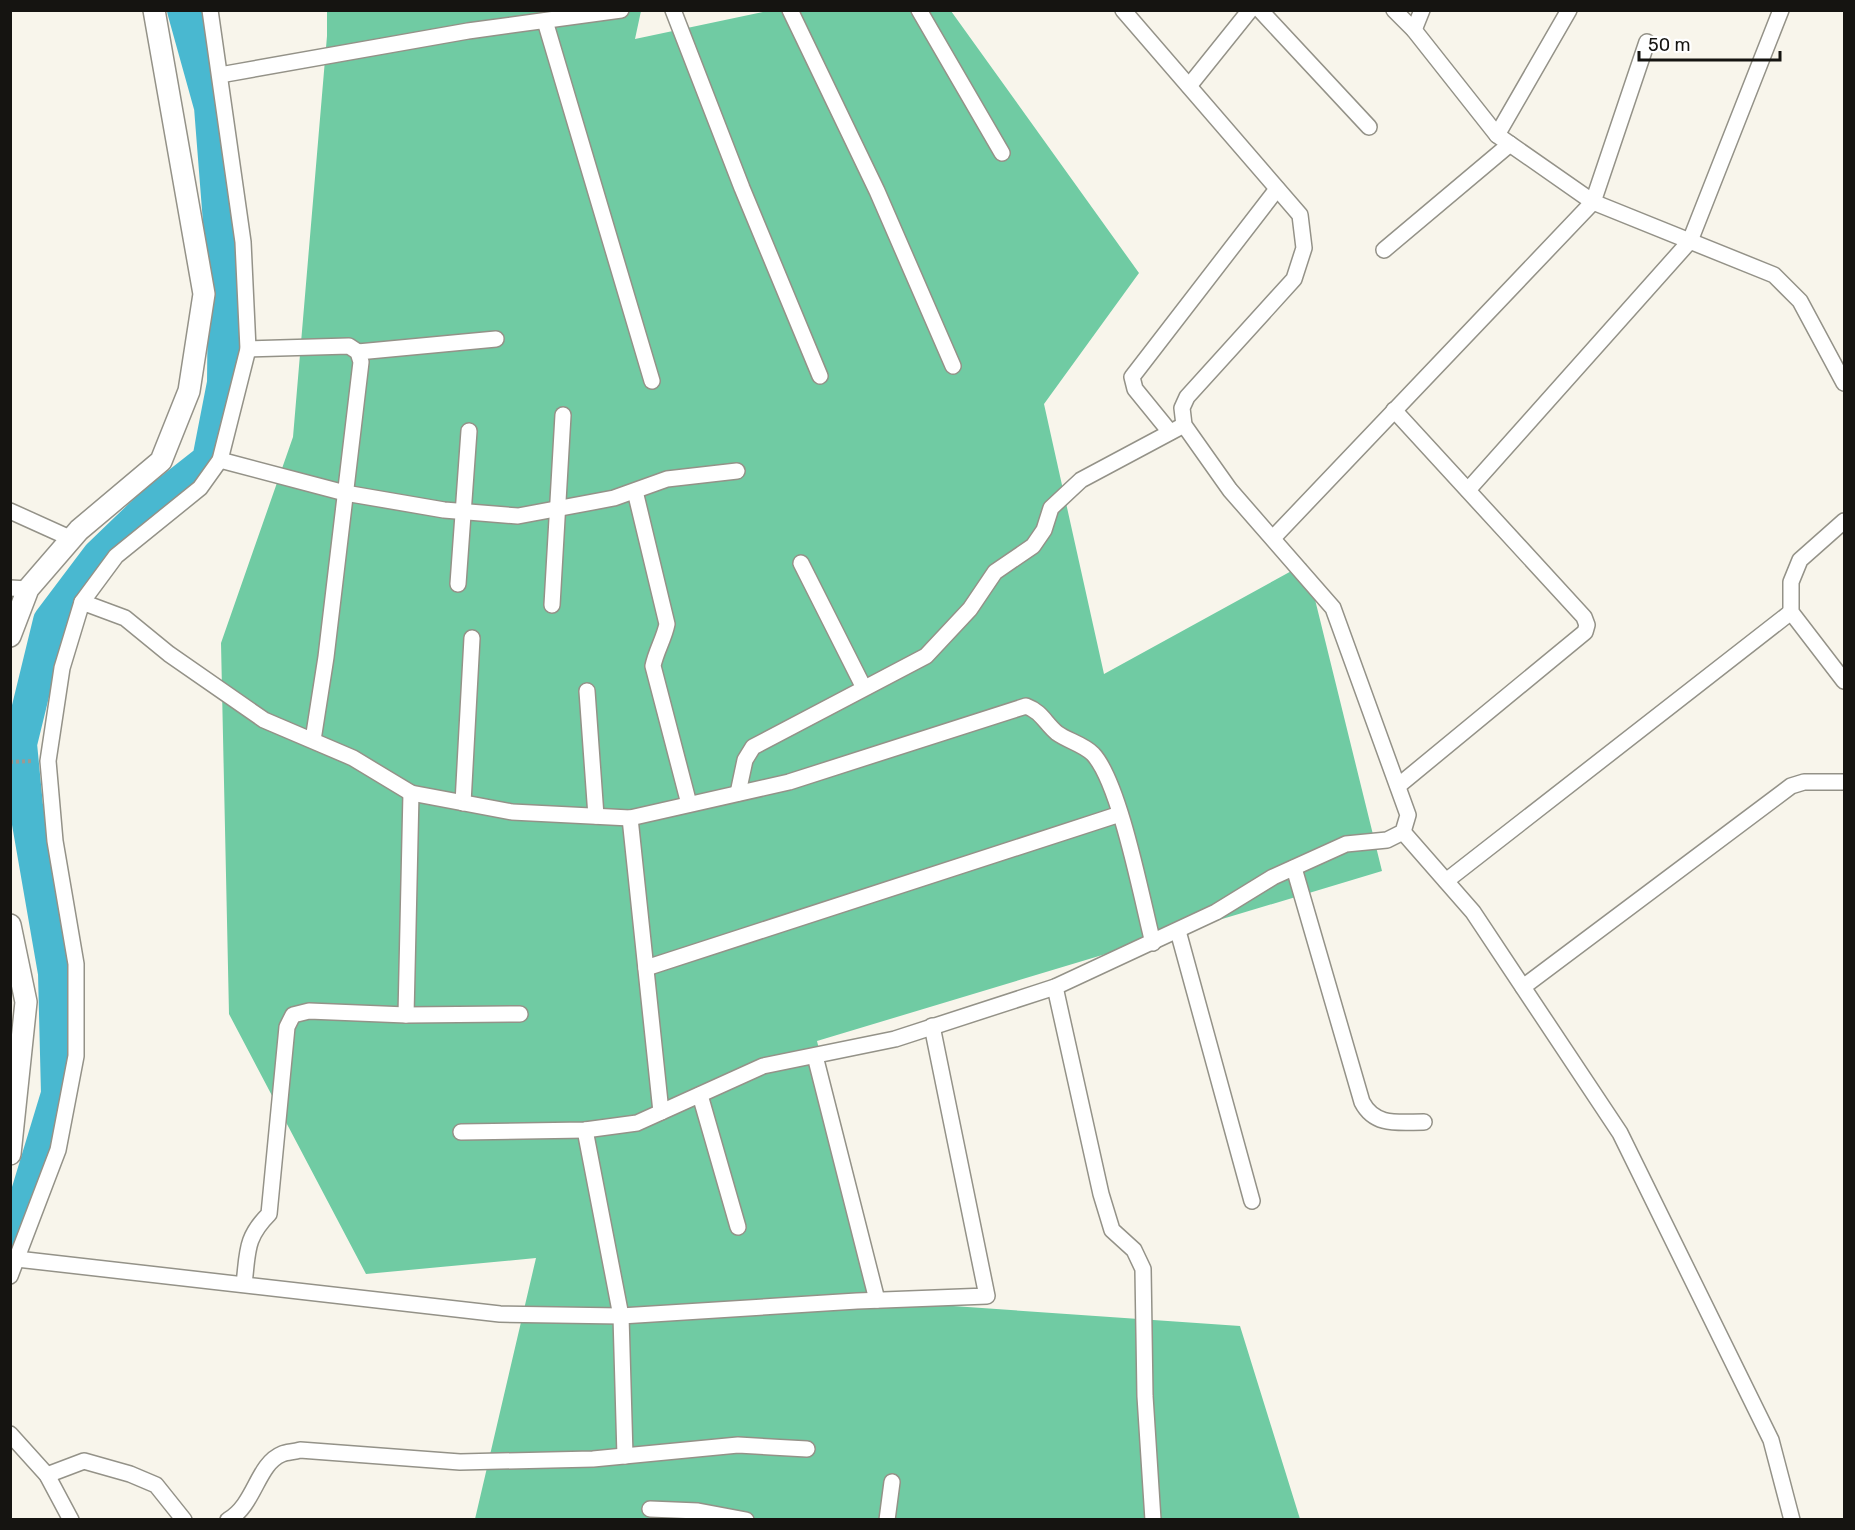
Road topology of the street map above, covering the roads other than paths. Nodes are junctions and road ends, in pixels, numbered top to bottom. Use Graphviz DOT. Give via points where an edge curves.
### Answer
graph roads {
  1 [pos="154,10"];
  2 [pos="210,10"];
  3 [pos="621,10"];
  4 [pos="673,10"];
  5 [pos="790,10"];
  6 [pos="919,10"];
  7 [pos="1123,10"];
  8 [pos="1250,10"];
  9 [pos="1260,10"];
  10 [pos="1394,10"];
  11 [pos="1422,10"];
  12 [pos="1569,10"];
  13 [pos="1781,10"];
  14 [pos="562,15"];
  15 [pos="545,21"];
  16 [pos="1414,30"];
  17 [pos="1647,42"];
  18 [pos="220,75"];
  19 [pos="1189,86"];
  20 [pos="1369,128"];
  21 [pos="1497,135"];
  22 [pos="1510,144"];
  23 [pos="1002,153"];
  24 [pos="1277,189"];
  25 [pos="1593,202"];
  26 [pos="1690,241"];
  27 [pos="1384,250"];
  28 [pos="496,339"];
  29 [pos="248,350"];
  30 [pos="358,352"];
  31 [pos="953,366"];
  32 [pos="820,376"];
  33 [pos="652,381"];
  34 [pos="1845,382"];
  35 [pos="1394,410"];
  36 [pos="563,415"];
  37 [pos="1177,428"];
  38 [pos="469,431"];
  39 [pos="220,460"];
  40 [pos="737,471"];
  41 [pos="635,490"];
  42 [pos="1468,490"];
  43 [pos="345,493"];
  44 [pos="556,509"];
  45 [pos="10,511"];
  46 [pos="463,512"];
  47 [pos="1845,521"];
  48 [pos="1273,538"];
  49 [pos="72,539"];
  50 [pos="801,563"];
  51 [pos="458,585"];
  52 [pos="20,588"];
  53 [pos="82,603"];
  54 [pos="552,605"];
  55 [pos="1791,612"];
  56 [pos="10,636"];
  57 [pos="472,638"];
  58 [pos="1845,681"];
  59 [pos="864,688"];
  60 [pos="587,691"];
  61 [pos="313,740"];
  62 [pos="1845,782"];
  63 [pos="1398,786"];
  64 [pos="411,793"];
  65 [pos="738,793"];
  66 [pos="463,802"];
  67 [pos="688,804"];
  68 [pos="1120,814"];
  69 [pos="596,816"];
  70 [pos="630,818"];
  71 [pos="1402,832"];
  72 [pos="1294,868"];
  73 [pos="1446,881"];
  74 [pos="10,925"];
  75 [pos="1178,931"];
  76 [pos="1153,943"];
  77 [pos="645,968"];
  78 [pos="1055,987"];
  79 [pos="1523,987"];
  80 [pos="18,1002"];
  81 [pos="520,1014"];
  82 [pos="406,1015"];
  83 [pos="932,1026"];
  84 [pos="815,1056"];
  85 [pos="700,1095"];
  86 [pos="661,1112"];
  87 [pos="1424,1122"];
  88 [pos="585,1130"];
  89 [pos="461,1132"];
  90 [pos="10,1154"];
  91 [pos="1252,1201"];
  92 [pos="738,1227"];
  93 [pos="17,1259"];
  94 [pos="10,1276"];
  95 [pos="244,1284"];
  96 [pos="877,1300"];
  97 [pos="621,1316"];
  98 [pos="10,1434"];
  99 [pos="807,1449"];
  100 [pos="625,1456"];
  101 [pos="47,1475"];
  102 [pos="892,1482"];
  103 [pos="650,1509"];
  104 [pos="719,1517"];
  105 [pos="71,1520"];
  106 [pos="184,1520"];
  107 [pos="228,1520"];
  108 [pos="746,1520"];
  109 [pos="887,1520"];
  110 [pos="1153,1520"];
  111 [pos="1792,1520"];
  1 -- 49 [label="street" via="204,294 189,391 161,461"];
  2 -- 18 [label="street"];
  3 -- 14 [label="street"];
  4 -- 32 [label="street"];
  5 -- 31 [label="street" via="877,191"];
  6 -- 23 [label="street"];
  7 -- 19 [label="street"];
  8 -- 19 [label="street"];
  9 -- 20 [label="street"];
  10 -- 16 [label="street"];
  11 -- 16 [label="street"];
  12 -- 21 [label="street"];
  13 -- 26 [label="street"];
  14 -- 15 [label="street"];
  15 -- 18 [label="street"];
  15 -- 33 [label="street"];
  16 -- 21 [label="street"];
  17 -- 25 [label="street"];
  18 -- 29 [label="street" via="243,242"];
  19 -- 24 [label="street"];
  21 -- 22 [label="street"];
  22 -- 25 [label="street"];
  22 -- 27 [label="street"];
  24 -- 37 [label="street" via="1300,215 1304,248 1294,279 1186,397"];
  24 -- 37 [label="street" via="1132,377 1135,389"];
  25 -- 26 [label="street"];
  25 -- 35 [label="street"];
  26 -- 34 [label="street" via="1774,275 1800,301"];
  26 -- 42 [label="street"];
  28 -- 30 [label="street"];
  29 -- 30 [label="street" via="348,346"];
  29 -- 39 [label="street"];
  30 -- 43 [label="street" via="361,362"];
  35 -- 42 [label="street"];
  35 -- 48 [label="street"];
  36 -- 44 [label="street"];
  37 -- 48 [label="street"];
  37 -- 59 [label="street" via="1081,480 1051,508 1044,530 1033,546 995,572 970,609 926,656"];
  38 -- 46 [label="street"];
  39 -- 43 [label="street"];
  39 -- 53 [label="street" via="200,488 116,556"];
  40 -- 41 [label="street" via="667,479"];
  41 -- 44 [label="street" via="615,498"];
  41 -- 67 [label="street" via="667,624 653,666"];
  42 -- 63 [label="street" via="1584,617 1587,625 1585,632"];
  43 -- 46 [label="street"];
  43 -- 61 [label="street"];
  44 -- 46 [label="street" via="518,516"];
  44 -- 54 [label="street"];
  45 -- 49 [label="street"];
  46 -- 51 [label="street"];
  47 -- 55 [label="street" via="1800,560 1791,582"];
  48 -- 63 [label="street" via="1333,608"];
  49 -- 52 [label="street"];
  50 -- 59 [label="street"];
  52 -- 56 [label="street"];
  53 -- 61 [label="street" via="125,618 264,720"];
  53 -- 93 [label="street" via="62,668 48,761 55,841 76,964 76,1056 58,1150"];
  55 -- 58 [label="street"];
  55 -- 73 [label="street"];
  57 -- 66 [label="street"];
  59 -- 65 [label="street" via="753,747 745,760"];
  60 -- 69 [label="street"];
  61 -- 64 [label="street" via="353,758"];
  62 -- 79 [label="street" via="1804,782 1791,786"];
  63 -- 71 [label="street" via="1408,816"];
  64 -- 66 [label="street"];
  64 -- 82 [label="street"];
  65 -- 67 [label="street"];
  65 -- 68 [label="street" via="789,782 1026,706 1042,714 1055,732 1090,751 1099,761"];
  66 -- 69 [label="street" via="512,812"];
  67 -- 70 [label="street"];
  68 -- 76 [label="street"];
  68 -- 77 [label="street"];
  69 -- 70 [label="street"];
  70 -- 77 [label="street"];
  71 -- 72 [label="street" via="1387,840 1346,844"];
  71 -- 73 [label="street"];
  72 -- 75 [label="street"];
  72 -- 87 [label="street" via="1368,1114 1385,1122"];
  73 -- 79 [label="street" via="1473,912"];
  74 -- 80 [label="street"];
  75 -- 76 [label="street"];
  75 -- 91 [label="street"];
  76 -- 78 [label="street"];
  77 -- 86 [label="street"];
  78 -- 83 [label="street"];
  78 -- 110 [label="street" via="1112,1230 1134,1250 1143,1269 1144,1396"];
  79 -- 111 [label="street" via="1620,1133 1771,1440"];
  80 -- 90 [label="street"];
  81 -- 82 [label="street"];
  82 -- 95 [label="street" via="309,1011 293,1015 287,1027 269,1214 255,1227 249,1243"];
  83 -- 84 [label="street"];
  83 -- 96 [label="street" via="987,1296"];
  84 -- 85 [label="street" via="763,1066"];
  84 -- 96 [label="street"];
  85 -- 86 [label="street"];
  85 -- 92 [label="street"];
  86 -- 88 [label="street" via="637,1123"];
  88 -- 89 [label="street"];
  88 -- 97 [label="street"];
  93 -- 94 [label="street"];
  93 -- 95 [label="street"];
  95 -- 97 [label="street" via="500,1314"];
  96 -- 97 [label="street"];
  97 -- 100 [label="street"];
  98 -- 101 [label="street"];
  99 -- 100 [label="street" via="738,1445"];
  100 -- 107 [label="street" via="460,1462 300,1450 280,1455 268,1464 240,1513"];
  101 -- 105 [label="street"];
  101 -- 106 [label="street" via="84,1461 130,1474 156,1485"];
  102 -- 109 [label="street"];
  103 -- 104 [label="street" via="698,1511"];
  104 -- 108 [label="street"];
}
